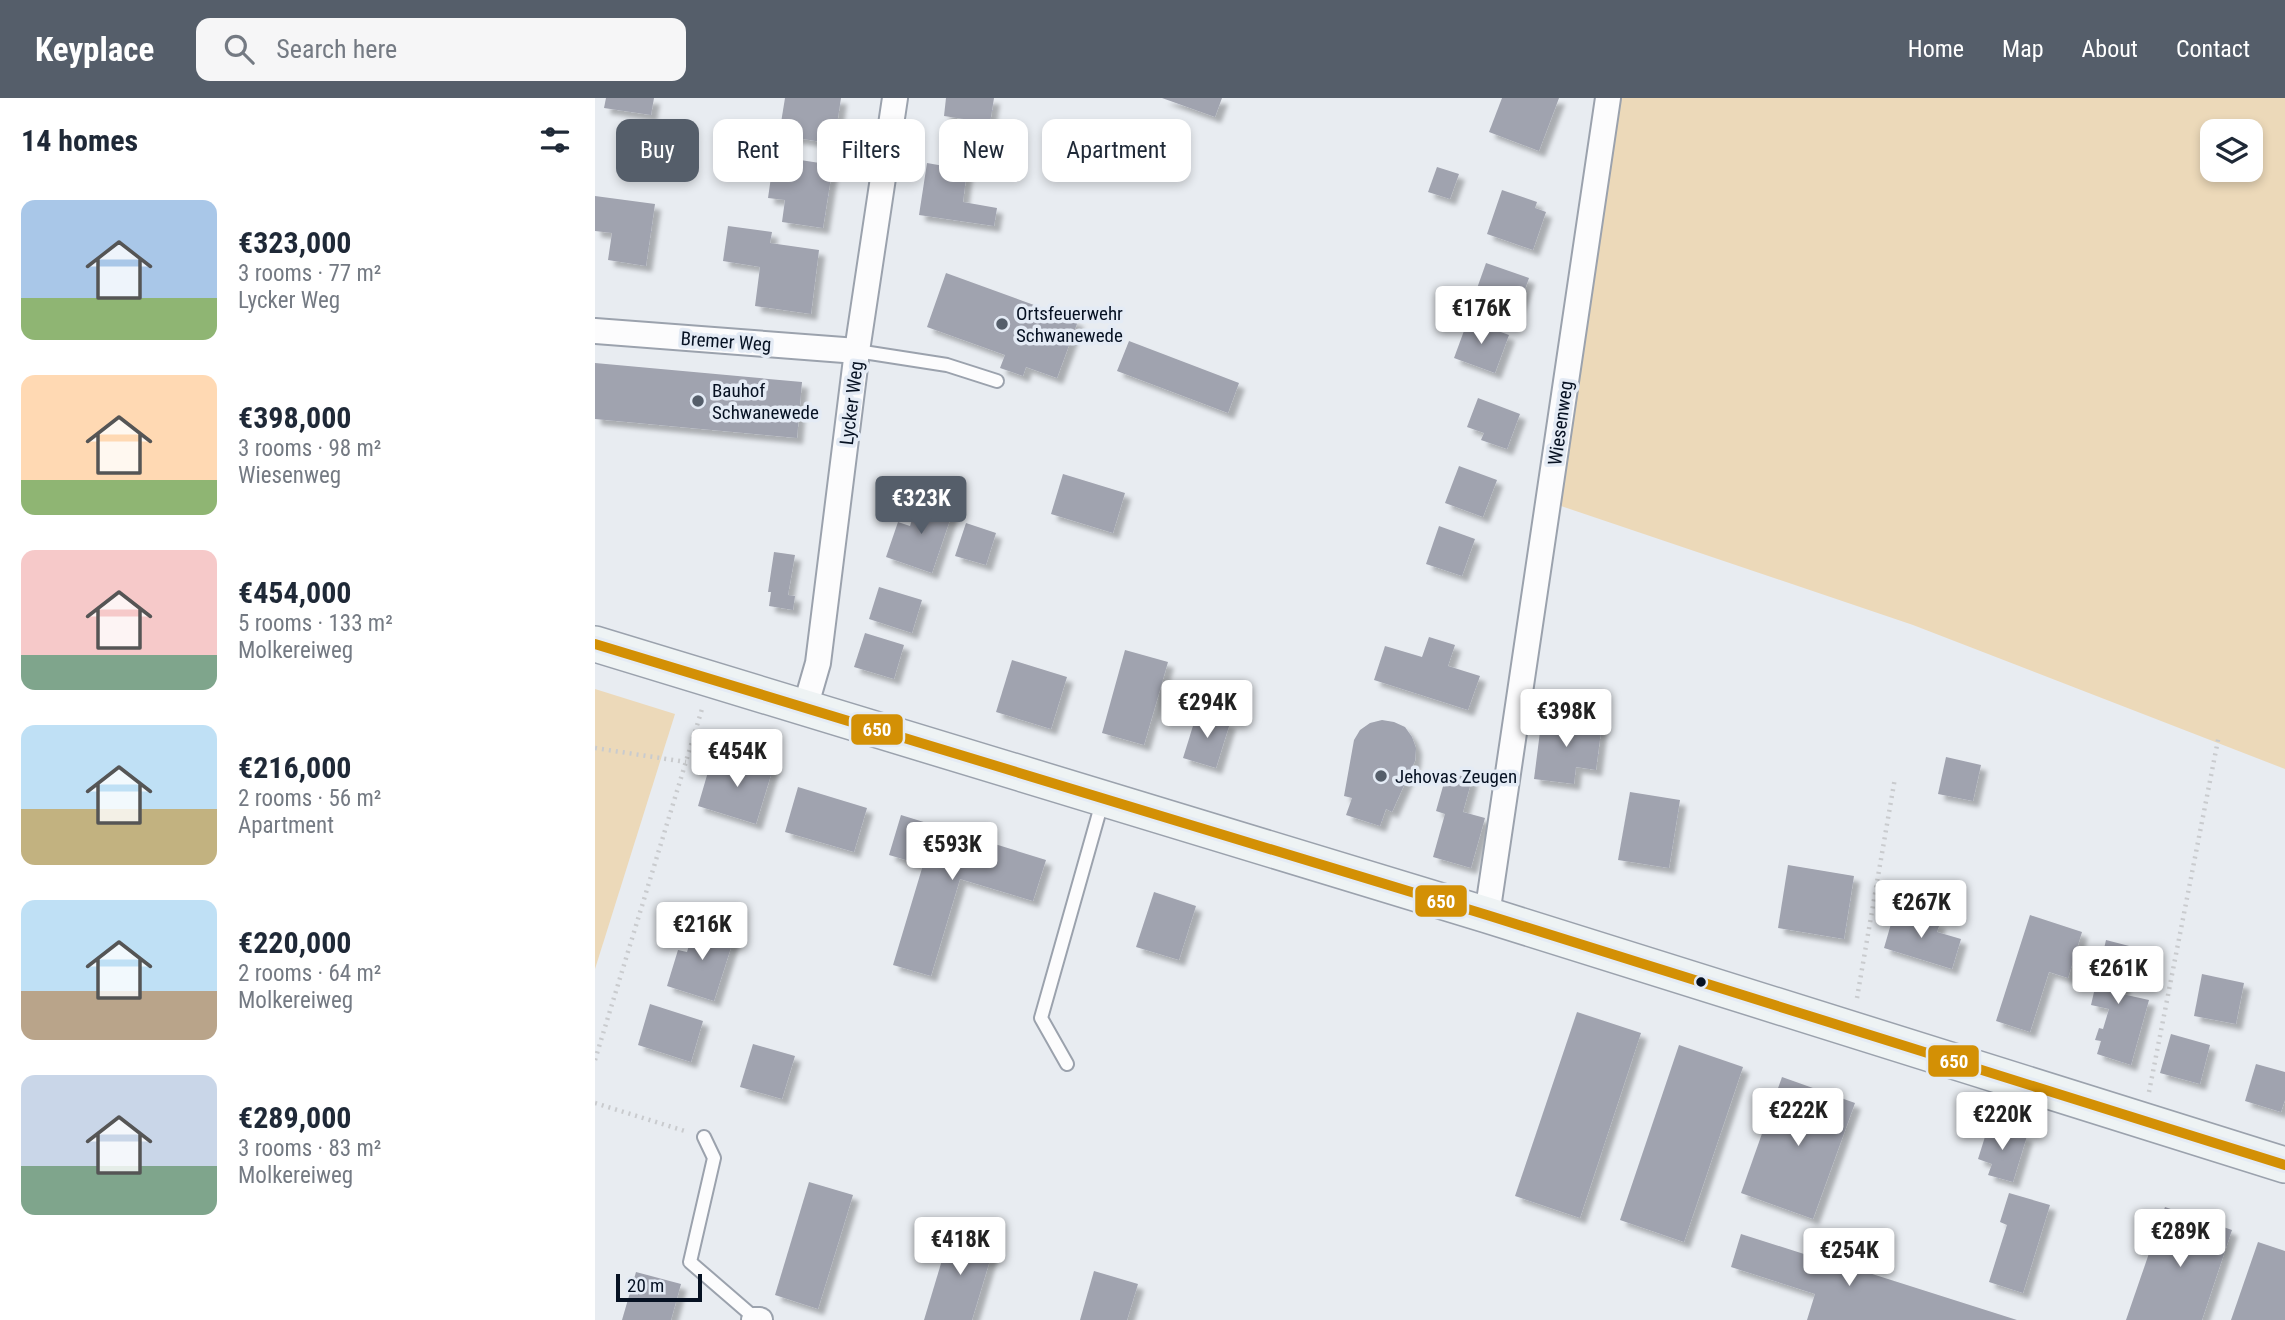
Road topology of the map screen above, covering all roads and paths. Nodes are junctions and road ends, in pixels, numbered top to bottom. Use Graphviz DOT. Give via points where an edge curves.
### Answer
graph roads {
  1 [pos="895,98"];
  2 [pos="1608,98"];
  3 [pos="595,331"];
  4 [pos="857,351"];
  5 [pos="997,381"];
  6 [pos="595,645"];
  7 [pos="710,680"];
  8 [pos="805,708"];
  9 [pos="2218,736"];
  10 [pos="595,748"];
  11 [pos="686,761"];
  12 [pos="1895,778"];
  13 [pos="1103,799"];
  14 [pos="1487,915"];
  15 [pos="1852,1029"];
  16 [pos="595,1060"];
  17 [pos="1067,1064"];
  18 [pos="595,1102"];
  19 [pos="2143,1120"];
  20 [pos="703,1137"];
  21 [pos="2285,1165"];
  22 [pos="757,1320"];
  1 -- 4 [label="street, Lycker Weg"];
  2 -- 14 [label="street, Wiesenweg"];
  3 -- 4 [label="street, Bremer Weg"];
  4 -- 5 [label="lane" via="947,365"];
  4 -- 8 [label="street, Lycker Weg" via="818,663"];
  6 -- 7 [label="main road"];
  7 -- 8 [label="main road"];
  7 -- 11 [label="path"];
  8 -- 13 [label="main road"];
  9 -- 19 [label="path"];
  10 -- 11 [label="path"];
  11 -- 16 [label="path"];
  12 -- 15 [label="path"];
  13 -- 14 [label="main road"];
  13 -- 17 [label="lane" via="1041,1018"];
  14 -- 15 [label="main road"];
  15 -- 19 [label="main road"];
  18 -- 20 [label="path"];
  19 -- 21 [label="main road"];
  20 -- 22 [label="lane" via="714,1158 690,1262"];
}
